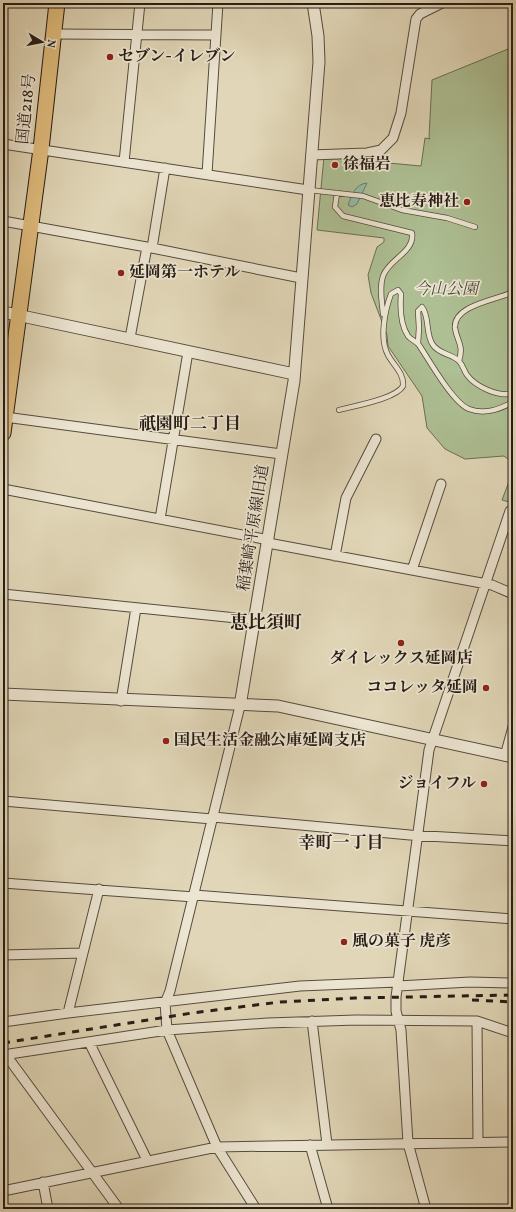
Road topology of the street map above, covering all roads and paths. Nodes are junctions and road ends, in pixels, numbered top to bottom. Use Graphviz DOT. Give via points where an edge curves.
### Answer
graph roads {
  1 [pos="57,3"];
  2 [pos="140,3"];
  3 [pos="218,3"];
  4 [pos="313,3"];
  5 [pos="442,3"];
  6 [pos="54,34"];
  7 [pos="136,35"];
  8 [pos="216,35"];
  9 [pos="3,144"];
  10 [pos="41,149"];
  11 [pos="311,155"];
  12 [pos="124,162"];
  13 [pos="165,168"];
  14 [pos="206,174"];
  15 [pos="308,190"];
  16 [pos="337,193"];
  17 [pos="3,221"];
  18 [pos="30,227"];
  19 [pos="475,227"];
  20 [pos="150,248"];
  21 [pos="301,278"];
  22 [pos="513,292"];
  23 [pos="3,312"];
  24 [pos="19,315"];
  25 [pos="384,317"];
  26 [pos="130,338"];
  27 [pos="418,343"];
  28 [pos="188,352"];
  29 [pos="459,361"];
  30 [pos="294,374"];
  31 [pos="513,392"];
  32 [pos="513,402"];
  33 [pos="338,410"];
  34 [pos="5,414"];
  35 [pos="3,433"];
  36 [pos="376,440"];
  37 [pos="174,441"];
  38 [pos="281,454"];
  39 [pos="441,484"];
  40 [pos="3,489"];
  41 [pos="510,511"];
  42 [pos="160,519"];
  43 [pos="269,541"];
  44 [pos="335,556"];
  45 [pos="412,570"];
  46 [pos="485,584"];
  47 [pos="3,594"];
  48 [pos="513,594"];
  49 [pos="136,608"];
  50 [pos="256,620"];
  51 [pos="3,694"];
  52 [pos="121,700"];
  53 [pos="240,706"];
  54 [pos="513,728"];
  55 [pos="432,740"];
  56 [pos="509,756"];
  57 [pos="3,801"];
  58 [pos="212,818"];
  59 [pos="418,834"];
  60 [pos="513,842"];
  61 [pos="3,882"];
  62 [pos="99,889"];
  63 [pos="194,896"];
  64 [pos="408,911"];
  65 [pos="513,919"];
  66 [pos="83,952"];
  67 [pos="3,955"];
  68 [pos="513,983"];
  69 [pos="398,984"];
  70 [pos="165,1002"];
  71 [pos="68,1013"];
  72 [pos="312,1021"];
  73 [pos="477,1021"];
  74 [pos="3,1022"];
  75 [pos="398,1022"];
  76 [pos="167,1030"];
  77 [pos="513,1033"];
  78 [pos="89,1042"];
  79 [pos="5,1055"];
  80 [pos="478,1142"];
  81 [pos="513,1142"];
  82 [pos="408,1143"];
  83 [pos="327,1144"];
  84 [pos="310,1145"];
  85 [pos="217,1147"];
  86 [pos="147,1160"];
  87 [pos="92,1172"];
  88 [pos="43,1182"];
  89 [pos="3,1191"];
  90 [pos="48,1209"];
  91 [pos="120,1209"];
  92 [pos="256,1209"];
  93 [pos="328,1209"];
  94 [pos="426,1209"];
  1 -- 6 [label="highway, 国道218号"];
  2 -- 7 [label="street"];
  3 -- 8 [label="street"];
  4 -- 11 [label="street, 稲葉崎平原線旧道" via="319,62"];
  5 -- 11 [label="street" via="420,14 416,19 401,113 392,138 381,150 367,153"];
  6 -- 7 [label="street"];
  6 -- 10 [label="highway, 国道218号"];
  7 -- 8 [label="street"];
  7 -- 12 [label="street"];
  8 -- 14 [label="street"];
  9 -- 10 [label="street"];
  10 -- 12 [label="street"];
  10 -- 18 [label="highway, 国道218号"];
  11 -- 15 [label="street, 稲葉崎平原線旧道"];
  12 -- 13 [label="street"];
  13 -- 14 [label="street"];
  13 -- 20 [label="street"];
  14 -- 15 [label="street"];
  15 -- 16 [label="lane"];
  15 -- 21 [label="street, 稲葉崎平原線旧道"];
  16 -- 19 [label="lane" via="363,196 402,210 447,218"];
  16 -- 25 [label="lane" via="335,207 343,216 412,233 410,245 386,270 383,277 381,286"];
  17 -- 18 [label="street"];
  18 -- 20 [label="street"];
  18 -- 24 [label="highway, 国道218号"];
  20 -- 21 [label="street"];
  20 -- 26 [label="street"];
  21 -- 30 [label="street, 稲葉崎平原線旧道"];
  22 -- 29 [label="lane" via="460,313 455,326 462,344"];
  23 -- 24 [label="street"];
  24 -- 26 [label="street"];
  24 -- 34 [label="highway, 国道218号"];
  25 -- 27 [label="lane" via="391,294 398,290 401,294 400,311 407,335"];
  25 -- 33 [label="lane" via="385,349 398,369 403,386 380,399"];
  26 -- 28 [label="street"];
  27 -- 29 [label="lane" via="418,311 422,307 433,345"];
  27 -- 32 [label="lane" via="440,377 464,406 489,412"];
  28 -- 30 [label="street"];
  28 -- 37 [label="street"];
  29 -- 31 [label="lane" via="468,376 489,391 499,395"];
  30 -- 38 [label="street, 稲葉崎平原線旧道"];
  34 -- 35 [label="highway, 国道218号"];
  34 -- 37 [label="street"];
  36 -- 44 [label="street" via="346,498"];
  37 -- 38 [label="street"];
  37 -- 42 [label="street"];
  38 -- 43 [label="street, 稲葉崎平原線旧道"];
  39 -- 45 [label="street"];
  40 -- 42 [label="street"];
  41 -- 46 [label="street"];
  42 -- 43 [label="street"];
  43 -- 44 [label="street"];
  43 -- 50 [label="street, 稲葉崎平原線旧道"];
  44 -- 45 [label="street"];
  45 -- 46 [label="street"];
  46 -- 48 [label="street"];
  46 -- 55 [label="street"];
  47 -- 49 [label="street"];
  49 -- 50 [label="street"];
  49 -- 52 [label="street"];
  50 -- 53 [label="street, 稲葉崎平原線旧道"];
  51 -- 52 [label="street"];
  52 -- 53 [label="street"];
  53 -- 55 [label="street" via="278,706"];
  53 -- 58 [label="street"];
  54 -- 56 [label="street"];
  55 -- 56 [label="street"];
  55 -- 59 [label="street"];
  57 -- 58 [label="street"];
  58 -- 59 [label="street"];
  58 -- 63 [label="street"];
  59 -- 60 [label="street"];
  59 -- 64 [label="street"];
  61 -- 62 [label="street"];
  62 -- 63 [label="street"];
  62 -- 66 [label="street"];
  63 -- 64 [label="street"];
  63 -- 70 [label="street"];
  64 -- 65 [label="street"];
  64 -- 69 [label="street"];
  66 -- 67 [label="street"];
  66 -- 71 [label="street"];
  68 -- 69 [label="street"];
  69 -- 70 [label="street" via="300,986"];
  69 -- 75 [label="street"];
  70 -- 71 [label="street"];
  70 -- 76 [label="street"];
  71 -- 74 [label="street"];
  72 -- 75 [label="street"];
  72 -- 76 [label="street"];
  72 -- 83 [label="street"];
  73 -- 75 [label="street"];
  73 -- 77 [label="street"];
  73 -- 80 [label="street"];
  75 -- 82 [label="street" via="401,1030"];
  76 -- 78 [label="street"];
  76 -- 85 [label="street"];
  78 -- 79 [label="street"];
  78 -- 86 [label="street"];
  79 -- 87 [label="street"];
  80 -- 81 [label="street"];
  80 -- 82 [label="street"];
  82 -- 83 [label="street"];
  82 -- 94 [label="street"];
  83 -- 84 [label="street"];
  84 -- 85 [label="street"];
  84 -- 93 [label="street"];
  85 -- 86 [label="street"];
  85 -- 92 [label="street"];
  86 -- 87 [label="street"];
  87 -- 88 [label="street"];
  87 -- 91 [label="street"];
  88 -- 89 [label="street"];
  88 -- 90 [label="street"];
}
